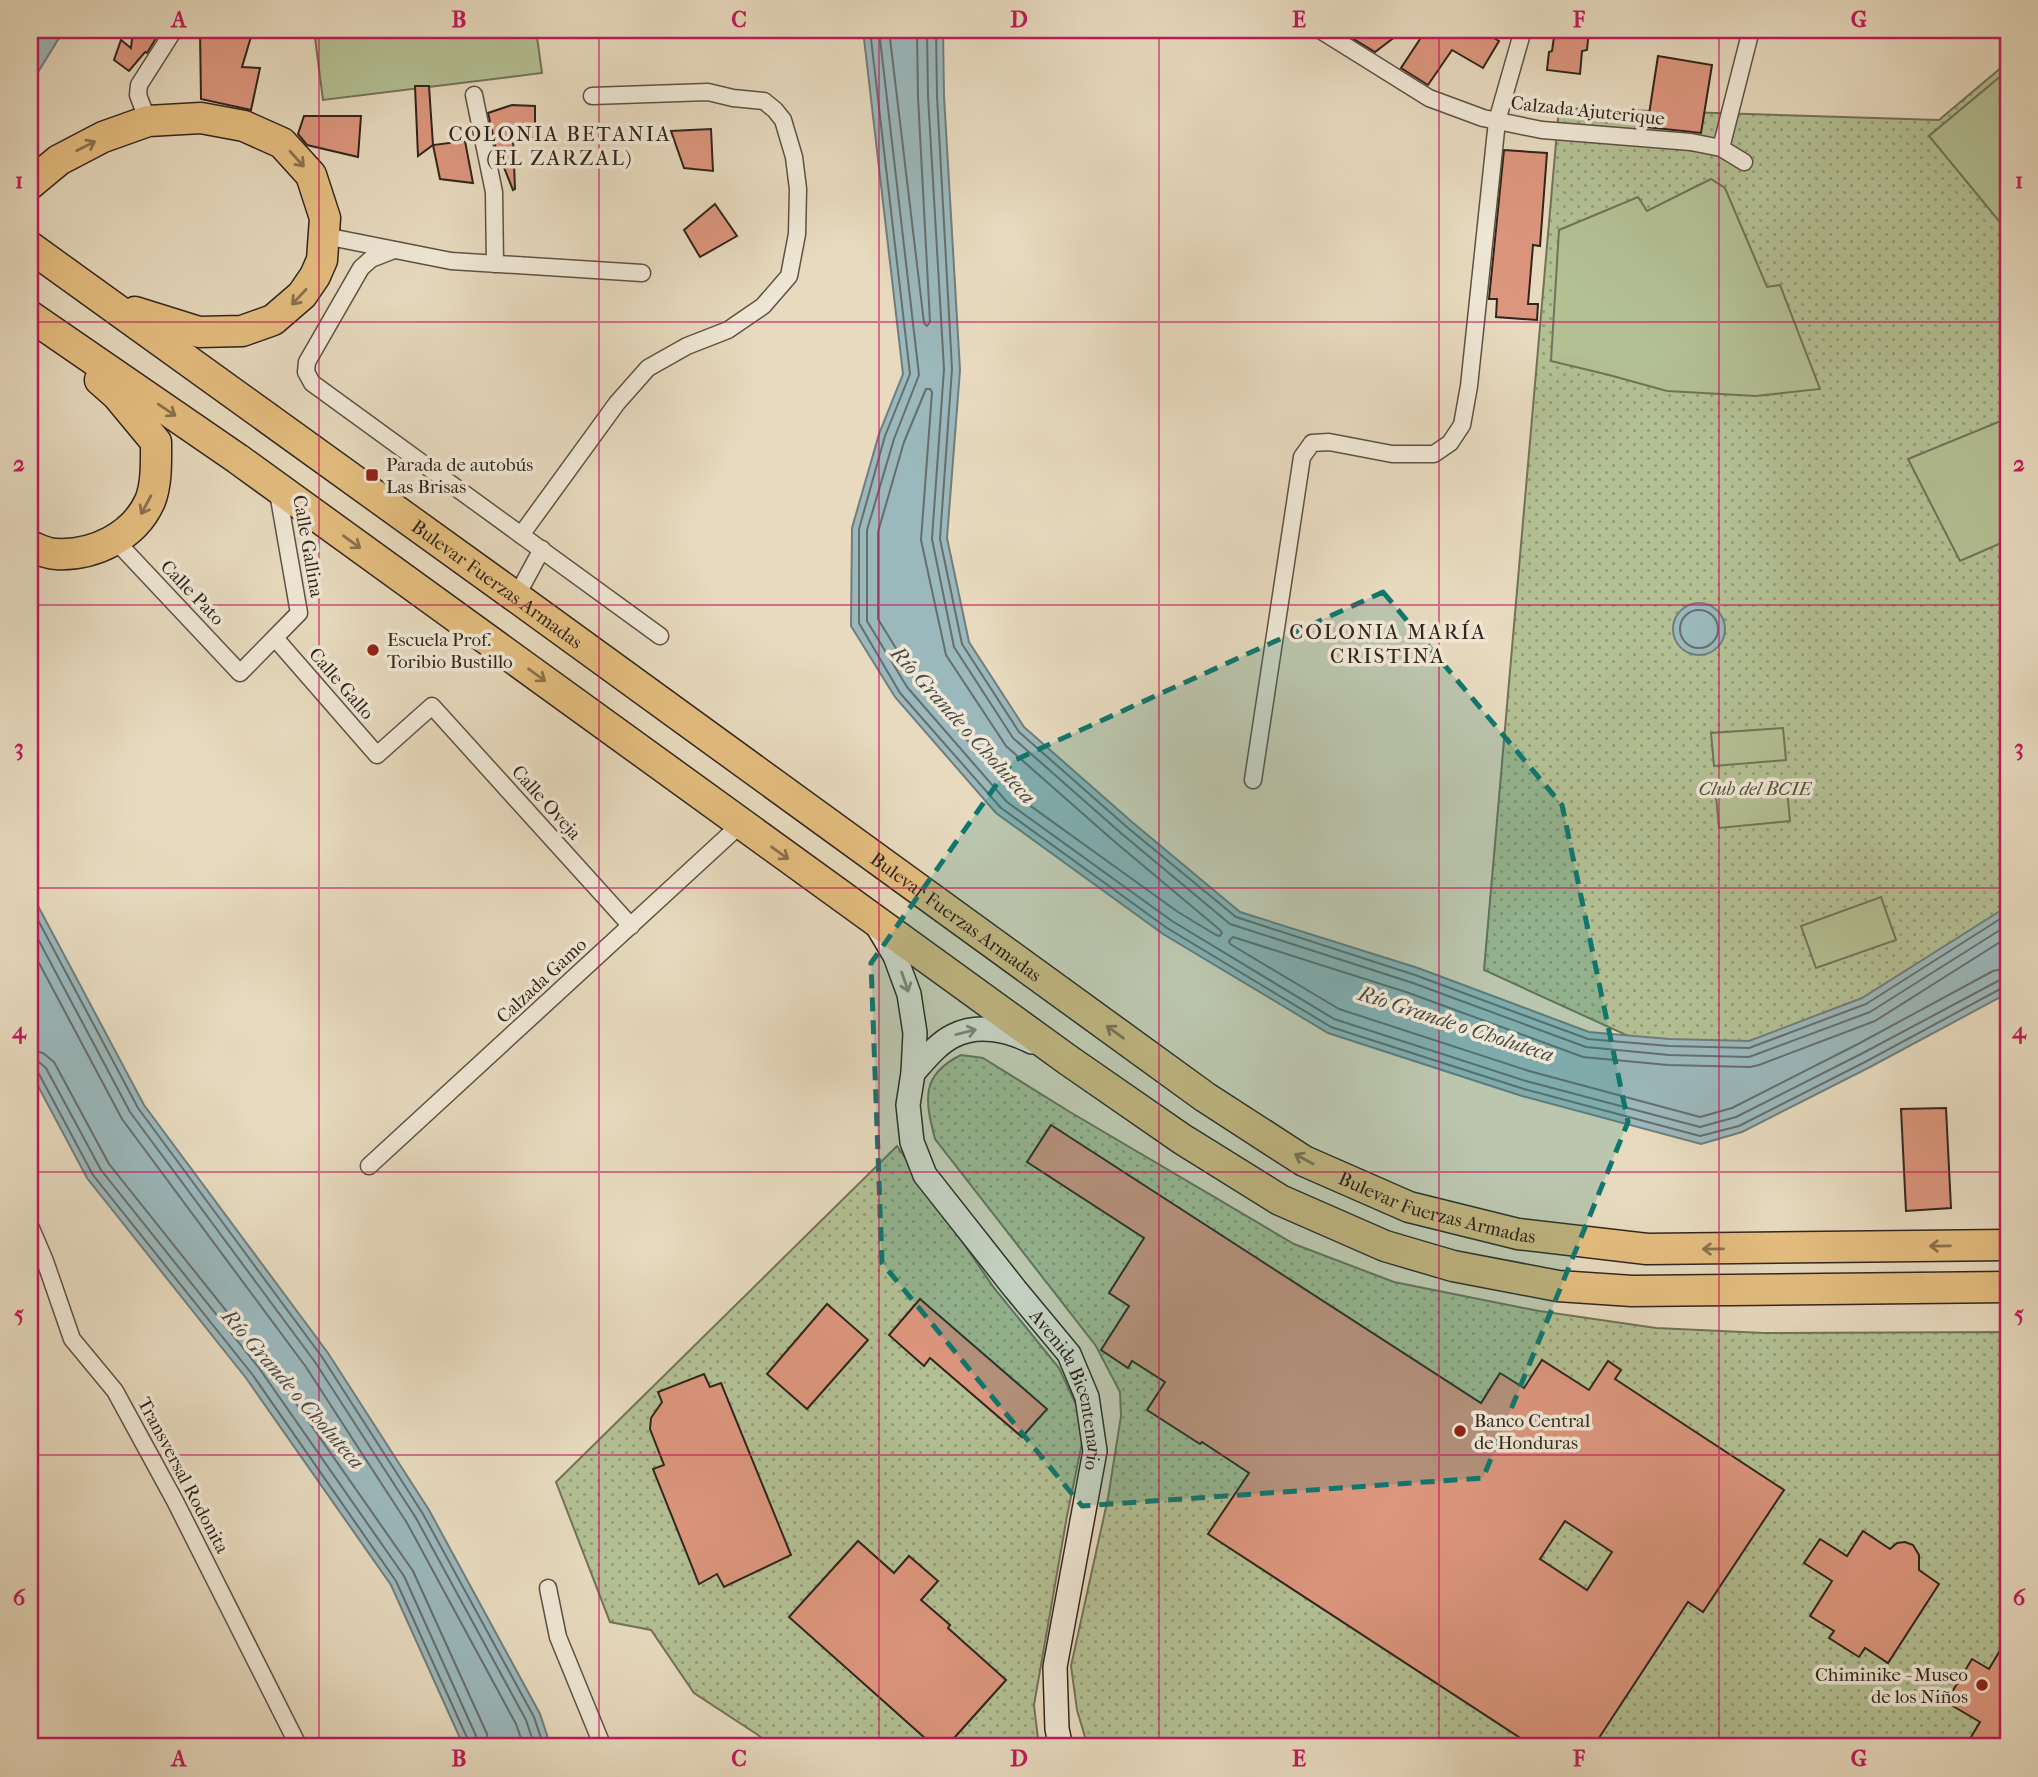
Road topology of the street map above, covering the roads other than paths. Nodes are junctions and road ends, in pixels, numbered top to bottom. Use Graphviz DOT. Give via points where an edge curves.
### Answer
graph roads {
  1 [pos="174,30"];
  2 [pos="1320,30"];
  3 [pos="1523,30"];
  4 [pos="1751,30"];
  5 [pos="474,95"];
  6 [pos="592,96"];
  7 [pos="148,121"];
  8 [pos="1497,121"];
  9 [pos="1721,148"];
  10 [pos="1744,162"];
  11 [pos="30,184"];
  12 [pos="325,236"];
  13 [pos="32,248"];
  14 [pos="394,250"];
  15 [pos="495,264"];
  16 [pos="642,273"];
  17 [pos="111,304"];
  18 [pos="30,316"];
  19 [pos="30,322"];
  20 [pos="277,487"];
  21 [pos="521,535"];
  22 [pos="115,540"];
  23 [pos="30,546"];
  24 [pos="542,550"];
  25 [pos="516,597"];
  26 [pos="660,636"];
  27 [pos="275,638"];
  28 [pos="240,673"];
  29 [pos="432,706"];
  30 [pos="1253,780"];
  31 [pos="741,824"];
  32 [pos="874,922"];
  33 [pos="631,926"];
  34 [pos="1068,1060"];
  35 [pos="913,1073"];
  36 [pos="369,1166"];
  37 [pos="30,1226"];
  38 [pos="2008,1245"];
  39 [pos="2007,1287"];
  40 [pos="548,1588"];
  41 [pos="299,1747"];
  42 [pos="603,1747"];
  43 [pos="1061,1747"];
  1 -- 7 [label="street" via="139,85"];
  2 -- 8 [label="street, Calzada Ajuterique" via="1429,98"];
  3 -- 8 [label="street"];
  4 -- 9 [label="street"];
  5 -- 15 [label="street" via="494,192"];
  6 -- 21 [label="street" via="708,92 764,101 783,121 794,157 797,234 789,276 763,306 728,330 648,368"];
  11 -- 7 [label="highway, one-way" via="58,159"];
  7 -- 12 [label="highway, one-way" via="201,118 244,126 282,143 311,175 325,218"];
  8 -- 9 [label="street, Calzada Ajuterique" via="1542,130"];
  8 -- 30 [label="street" via="1462,425 1450,443 1434,454 1392,454 1329,442 1312,443 1302,457"];
  9 -- 10 [label="street, Calzada Ajuterique"];
  12 -- 14 [label="street"];
  12 -- 17 [label="highway, one-way" via="322,260 302,295 273,320 242,331 199,331"];
  13 -- 17 [label="highway, Bulevar Fuerzas Armadas"];
  14 -- 15 [label="street"];
  14 -- 21 [label="street" via="360,268 307,362 306,372 312,383"];
  15 -- 16 [label="street"];
  17 -- 25 [label="highway, Bulevar Fuerzas Armadas"];
  18 -- 20 [label="highway, one-way"];
  19 -- 22 [label="highway, one-way" via="117,395 156,442 150,501"];
  20 -- 27 [label="street, Calle Gallina" via="299,613"];
  20 -- 31 [label="highway, one-way"];
  21 -- 24 [label="street"];
  22 -- 23 [label="highway" via="87,552 64,554"];
  22 -- 28 [label="street, Calle Pato"];
  24 -- 25 [label="street"];
  24 -- 26 [label="street"];
  38 -- 25 [label="highway, Bulevar Fuerzas Armadas, one-way" via="1647,1249 1518,1234 1409,1207 1304,1161 1205,1097"];
  27 -- 28 [label="street, Calle Gallina"];
  27 -- 29 [label="street, Calle Gallo" via="377,755"];
  29 -- 33 [label="street, Calle Oveja"];
  31 -- 32 [label="highway, one-way"];
  31 -- 33 [label="street, Calzada Gamo"];
  32 -- 34 [label="highway"];
  32 -- 35 [label="street, Avenida Bicentenario, one-way" via="895,956 909,994 915,1033"];
  33 -- 36 [label="street, Calzada Gamo"];
  35 -- 34 [label="street, one-way" via="953,1036 976,1030 1020,1036"];
  34 -- 39 [label="highway" via="1280,1200 1385,1246 1453,1266 1558,1286 1632,1291"];
  35 -- 43 [label="street, Avenida Bicentenario" via="908,1105 912,1142 925,1175 1069,1354 1087,1397 1094,1451 1055,1667"];
  37 -- 41 [label="street, Transversal Rodonita" via="72,1339 115,1391"];
  40 -- 42 [label="street" via="558,1637"];
}
